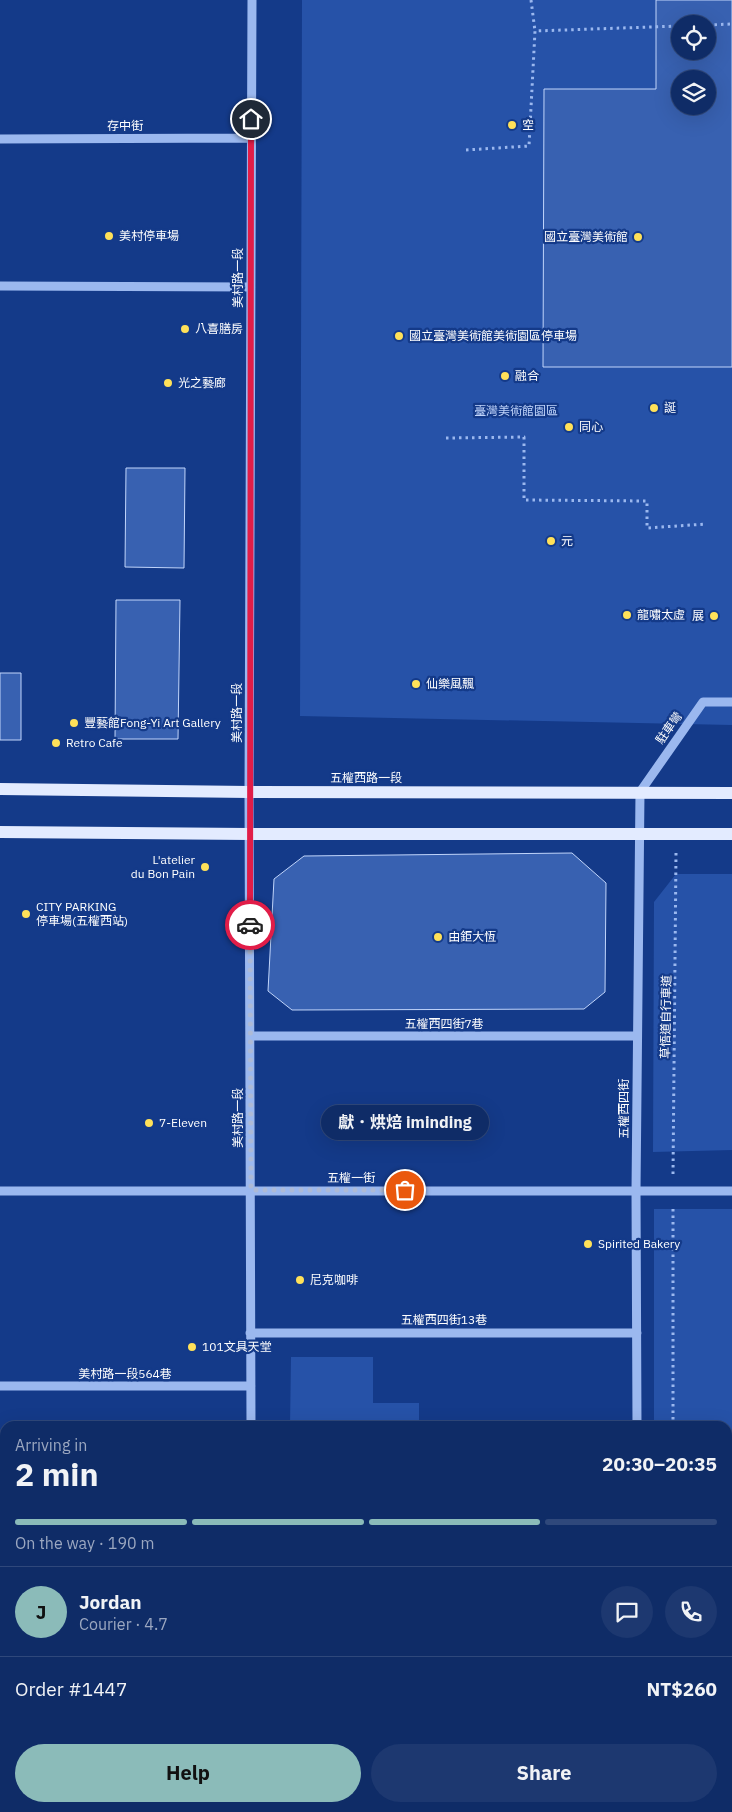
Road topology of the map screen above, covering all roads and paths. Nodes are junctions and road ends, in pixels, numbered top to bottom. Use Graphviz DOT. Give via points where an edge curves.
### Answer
graph roads {
  1 [pos="252,0"];
  2 [pos="531,0"];
  3 [pos="732,24"];
  4 [pos="716,25"];
  5 [pos="671,26"];
  6 [pos="535,31"];
  7 [pos="251,138"];
  8 [pos="0,139"];
  9 [pos="466,150"];
  10 [pos="0,286"];
  11 [pos="251,287"];
  12 [pos="446,438"];
  13 [pos="706,524"];
  14 [pos="732,702"];
  15 [pos="0,789"];
  16 [pos="250,792"];
  17 [pos="640,792"];
  18 [pos="732,793"];
  19 [pos="0,832"];
  20 [pos="250,834"];
  21 [pos="639,834"];
  22 [pos="732,834"];
  23 [pos="676,874"];
  24 [pos="251,1036"];
  25 [pos="637,1036"];
  26 [pos="673,1160"];
  27 [pos="251,1190"];
  28 [pos="0,1191"];
  29 [pos="636,1191"];
  30 [pos="732,1191"];
  31 [pos="673,1209"];
  32 [pos="250,1333"];
  33 [pos="637,1333"];
  34 [pos="0,1386"];
  35 [pos="251,1386"];
  36 [pos="251,1421"];
  37 [pos="637,1421"];
  38 [pos="673,1421"];
  1 -- 7 [label="street, 美村路一段"];
  2 -- 6 [label="path"];
  3 -- 4 [label="path"];
  5 -- 6 [label="path"];
  6 -- 9 [label="path" via="529,146"];
  7 -- 8 [label="street, 存中街"];
  7 -- 11 [label="street, 美村路一段"];
  10 -- 11 [label="street"];
  11 -- 16 [label="street, 美村路一段"];
  12 -- 13 [label="path" via="524,437 524,500 647,501 647,528"];
  14 -- 17 [label="street, 駐車彎" via="703,702"];
  15 -- 16 [label="main road, 五權西路一段"];
  16 -- 17 [label="main road, 五權西路一段"];
  16 -- 20 [label="street, 美村路一段"];
  17 -- 18 [label="main road, 五權西路一段"];
  17 -- 21 [label="street, 五權西四街"];
  19 -- 20 [label="main road"];
  20 -- 21 [label="main road"];
  20 -- 24 [label="street, 美村路一段"];
  21 -- 22 [label="main road"];
  21 -- 25 [label="street, 五權西四街"];
  23 -- 26 [label="path, 草悟道自行車道"];
  24 -- 25 [label="street, 五權西四街7巷"];
  24 -- 27 [label="street, 美村路一段"];
  25 -- 29 [label="street, 五權西四街"];
  27 -- 28 [label="street, 五權一街"];
  27 -- 29 [label="street, 五權一街"];
  27 -- 32 [label="street, 美村路一段"];
  29 -- 30 [label="street, 五權一街"];
  29 -- 33 [label="street, 五權西四街"];
  31 -- 38 [label="path"];
  32 -- 33 [label="street, 五權西四街13巷"];
  32 -- 35 [label="street, 美村路一段"];
  33 -- 37 [label="street, 五權西四街"];
  34 -- 35 [label="street, 美村路一段564巷"];
  35 -- 36 [label="street, 美村路一段"];
}
